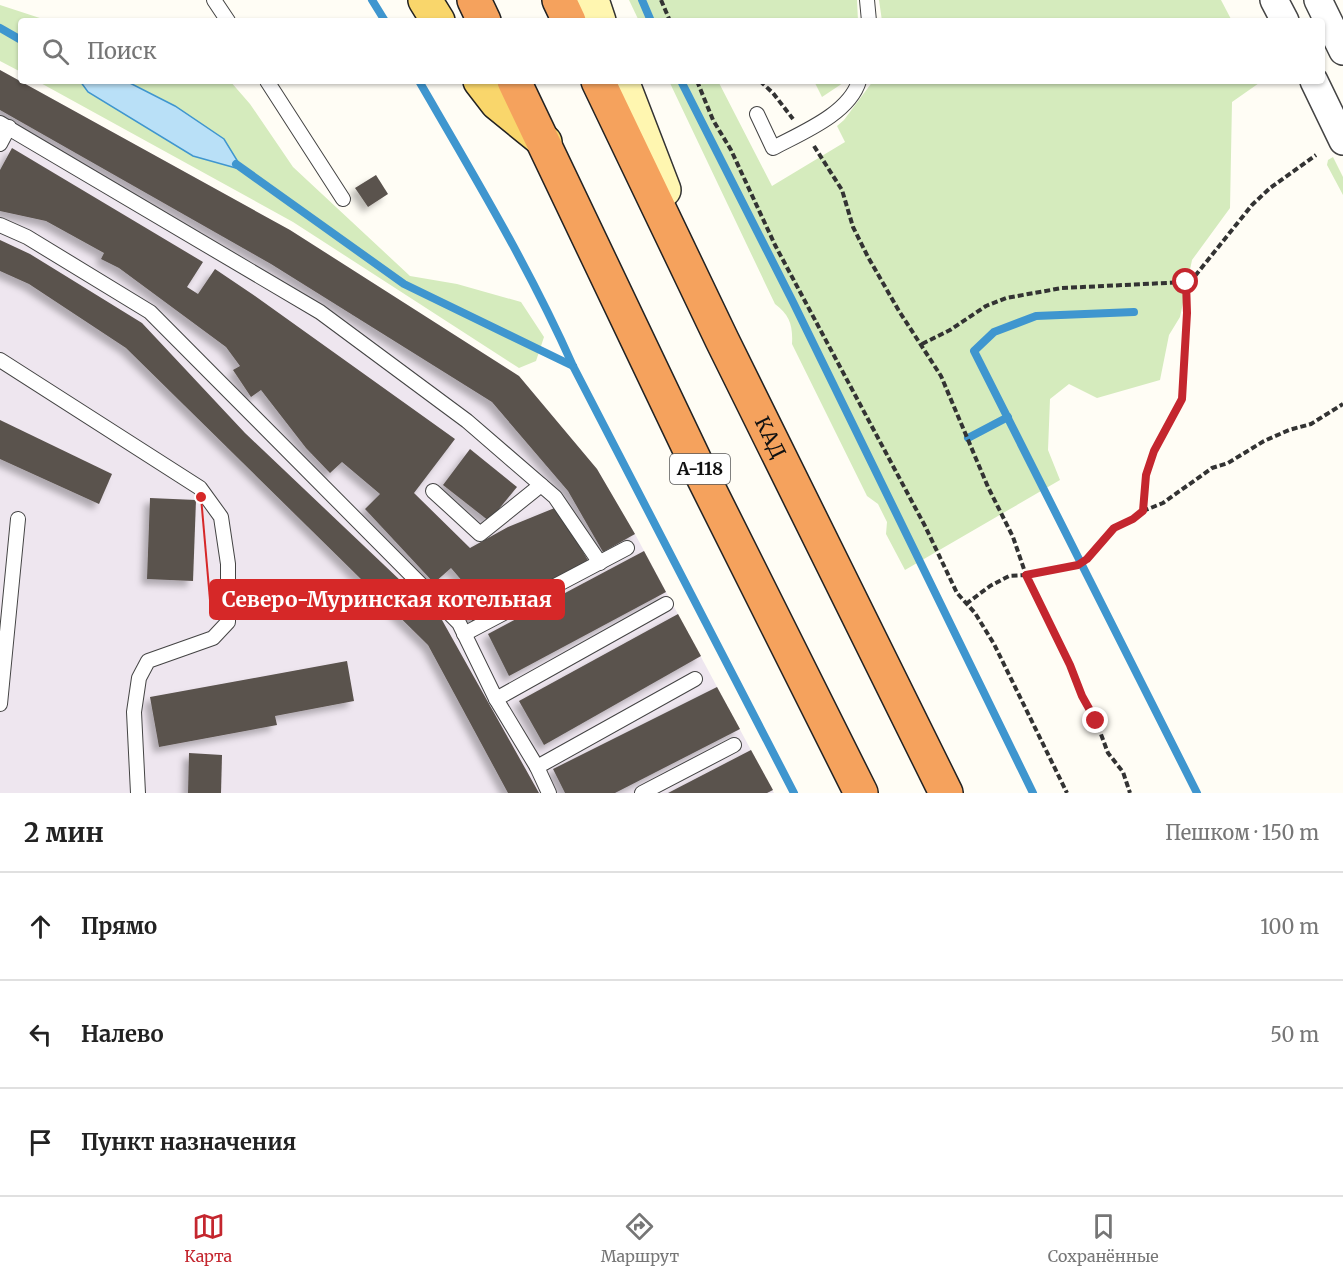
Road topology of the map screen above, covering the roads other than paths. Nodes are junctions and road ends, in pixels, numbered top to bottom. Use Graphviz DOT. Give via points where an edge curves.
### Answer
graph roads {
  1 [pos="214,0"];
  2 [pos="425,0"];
  3 [pos="474,0"];
  4 [pos="560,0"];
  5 [pos="592,0"];
  6 [pos="867,0"];
  7 [pos="1274,0"];
  8 [pos="1318,0"];
  9 [pos="226,18"];
  10 [pos="436,18"];
  11 [pos="483,18"];
  12 [pos="569,18"];
  13 [pos="598,18"];
  14 [pos="869,18"];
  15 [pos="1283,18"];
  16 [pos="1343,51"];
  17 [pos="269,84"];
  18 [pos="482,84"];
  19 [pos="516,84"];
  20 [pos="599,84"];
  21 [pos="623,84"];
  22 [pos="858,84"];
  23 [pos="1315,84"];
  24 [pos="757,114"];
  25 [pos="5,125"];
  26 [pos="1343,141"];
  27 [pos="545,142"];
  28 [pos="0,144"];
  29 [pos="343,199"];
  30 [pos="0,225"];
  31 [pos="722,340"];
  32 [pos="0,360"];
  33 [pos="541,485"];
  34 [pos="433,491"];
  35 [pos="18,519"];
  36 [pos="627,548"];
  37 [pos="600,563"];
  38 [pos="666,604"];
  39 [pos="464,634"];
  40 [pos="695,680"];
  41 [pos="496,699"];
  42 [pos="0,704"];
  43 [pos="734,745"];
  44 [pos="537,766"];
  45 [pos="138,793"];
  46 [pos="549,793"];
  47 [pos="642,793"];
  48 [pos="861,793"];
  49 [pos="946,793"];
  1 -- 9 [label="lane"];
  2 -- 10 [label="main road"];
  3 -- 11 [label="highway"];
  4 -- 12 [label="highway"];
  5 -- 13 [label="main road"];
  6 -- 14 [label="lane"];
  7 -- 15 [label="street"];
  8 -- 16 [label="street"];
  17 -- 29 [label="lane"];
  18 -- 27 [label="main road" via="496,103"];
  19 -- 27 [label="highway, А-118"];
  20 -- 31 [label="highway, КАД"];
  21 -- 31 [label="main road"];
  22 -- 24 [label="lane" via="856,91 827,119 773,147"];
  23 -- 26 [label="street"];
  25 -- 28 [label="lane"];
  25 -- 33 [label="lane" via="320,312 467,421"];
  27 -- 48 [label="highway, А-118" via="698,467"];
  30 -- 39 [label="lane" via="27,237 150,312 459,623"];
  31 -- 49 [label="highway, КАД"];
  32 -- 45 [label="lane" via="200,488 221,517 228,564 228,622 213,638 148,662 139,678 134,712"];
  33 -- 34 [label="lane" via="480,534"];
  33 -- 37 [label="lane" via="555,496"];
  35 -- 42 [label="lane"];
  36 -- 37 [label="lane"];
  37 -- 39 [label="lane"];
  38 -- 41 [label="lane"];
  39 -- 41 [label="lane"];
  40 -- 44 [label="lane"];
  41 -- 44 [label="lane"];
  43 -- 47 [label="lane"];
  44 -- 46 [label="lane"];
}
